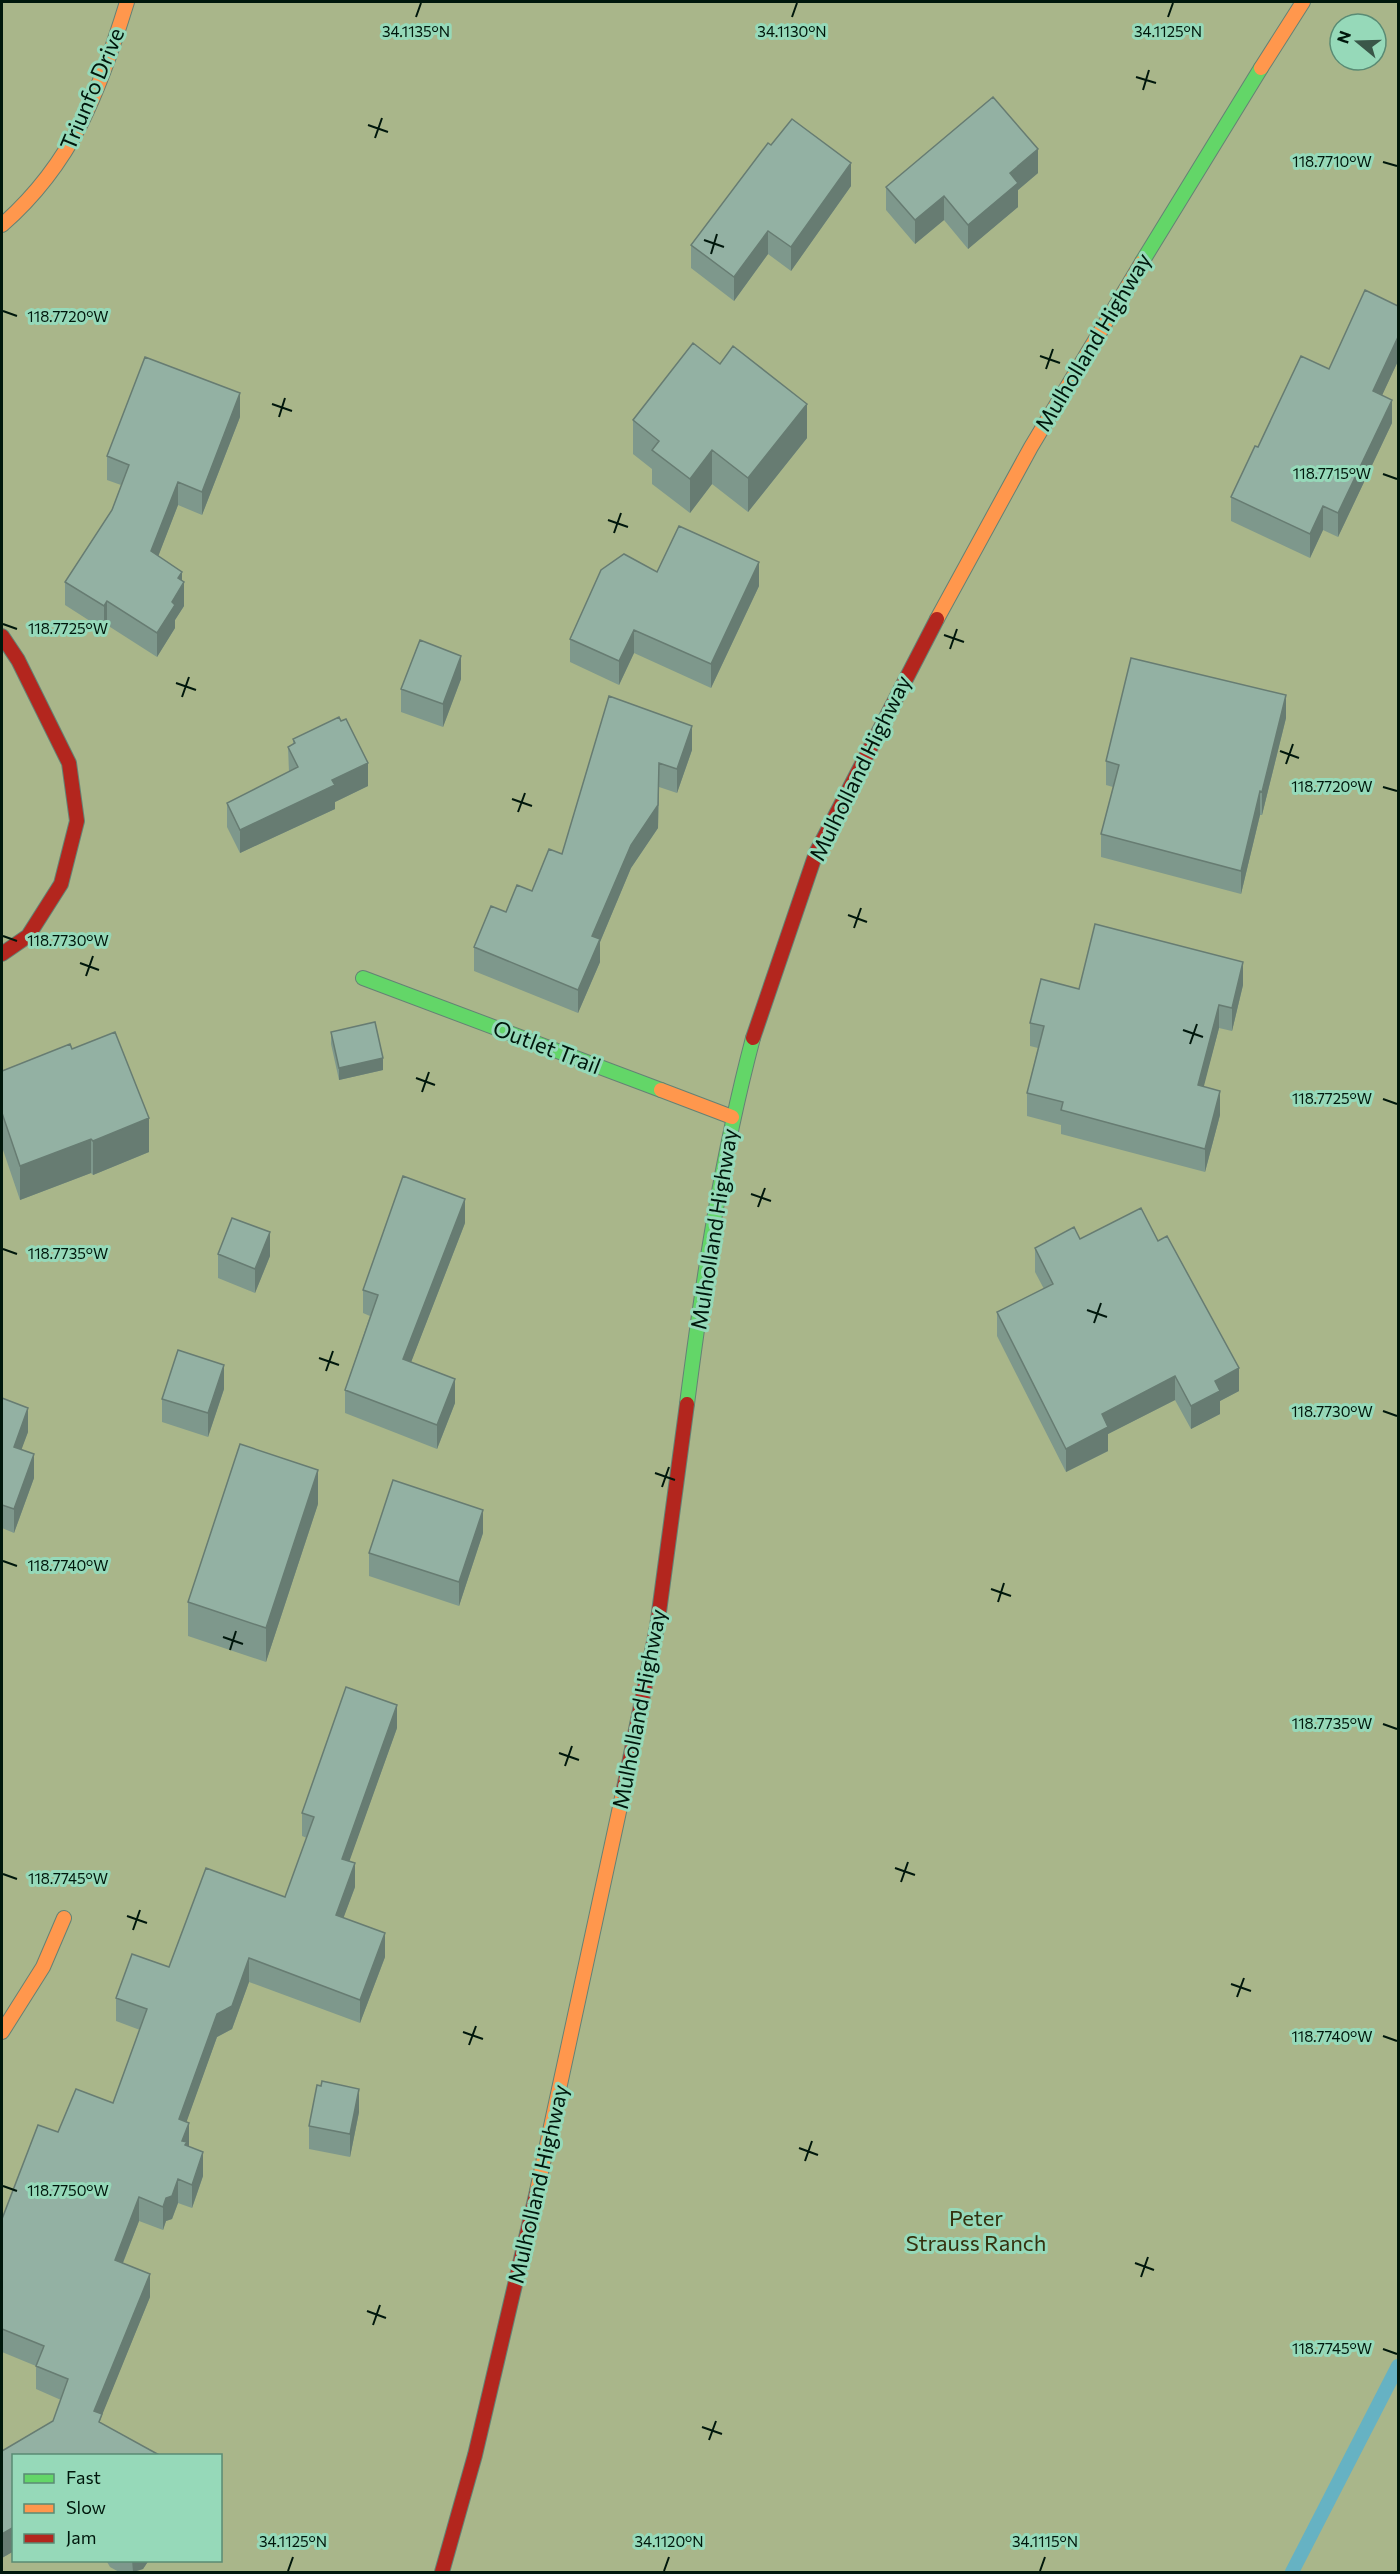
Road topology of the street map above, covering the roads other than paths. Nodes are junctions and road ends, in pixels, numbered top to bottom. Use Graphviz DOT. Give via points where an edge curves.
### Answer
graph roads {
  1 [pos="127,2"];
  2 [pos="1304,2"];
  3 [pos="2,225"];
  4 [pos="2,636"];
  5 [pos="2,954"];
  6 [pos="363,978"];
  7 [pos="732,1117"];
  8 [pos="64,1918"];
  9 [pos="2,2032"];
  10 [pos="442,2572"];
  1 -- 3 [label="main road, Triunfo Drive" via="112,53 59,166 25,208"];
  2 -- 7 [label="main road, Mulholland Highway" via="1202,161 1037,436 904,678 816,853 759,1014"];
  4 -- 5 [label="main road" via="69,763 77,821 61,884 28,936"];
  6 -- 7 [label="main road, Outlet Trail"];
  7 -- 10 [label="main road, Mulholland Highway" via="707,1251 657,1627 557,2108 478,2443"];
  8 -- 9 [label="main road" via="43,1967"];
}
